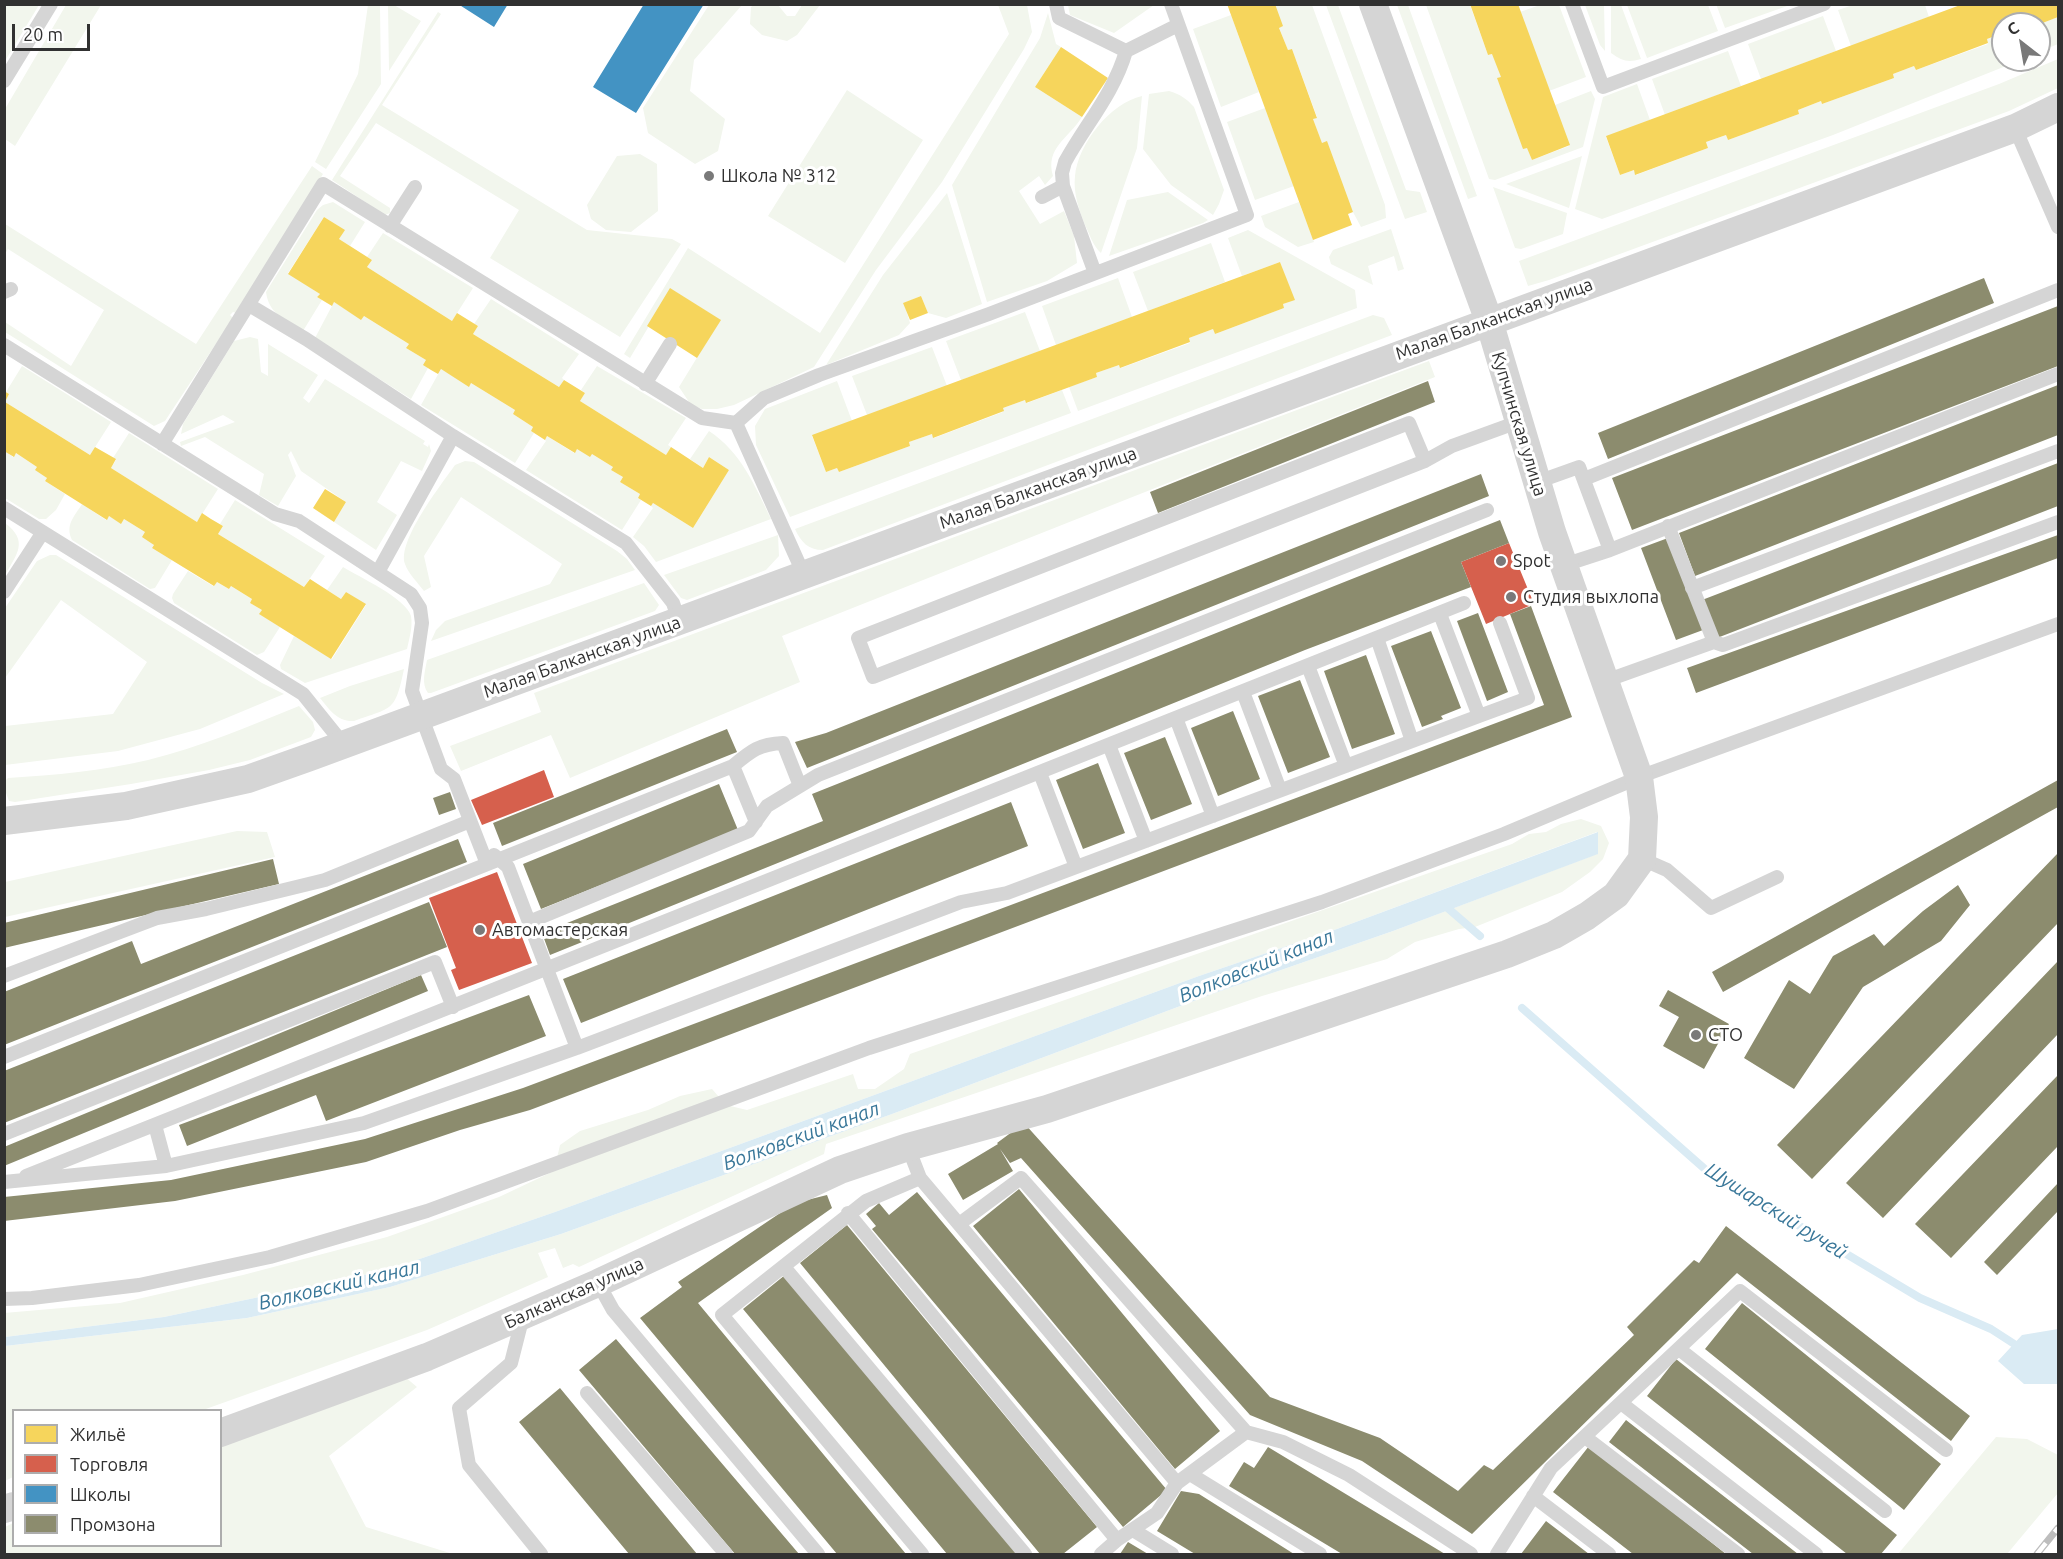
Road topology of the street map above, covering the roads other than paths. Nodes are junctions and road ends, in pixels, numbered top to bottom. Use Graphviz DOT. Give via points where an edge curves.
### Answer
graph roads {
  1 [pos="51,4"];
  2 [pos="1056,4"];
  3 [pos="1171,4"];
  4 [pos="1373,4"];
  5 [pos="1572,4"];
  6 [pos="1824,4"];
  7 [pos="1178,25"];
  8 [pos="1126,51"];
  9 [pos="4,81"];
  10 [pos="2058,107"];
  11 [pos="2015,128"];
  12 [pos="1063,186"];
  13 [pos="415,187"];
  14 [pos="1042,197"];
  15 [pos="390,226"];
  16 [pos="2058,227"];
  17 [pos="1095,273"];
  18 [pos="2058,290"];
  19 [pos="249,305"];
  20 [pos="1489,321"];
  21 [pos="670,344"];
  22 [pos="4,345"];
  23 [pos="2058,374"];
  24 [pos="645,384"];
  25 [pos="1518,422"];
  26 [pos="736,423"];
  27 [pos="453,436"];
  28 [pos="162,444"];
  29 [pos="2058,451"];
  30 [pos="1425,461"];
  31 [pos="1584,479"];
  32 [pos="1537,482"];
  33 [pos="4,508"];
  34 [pos="1487,510"];
  35 [pos="2058,522"];
  36 [pos="1668,526"];
  37 [pos="43,532"];
  38 [pos="1610,550"];
  39 [pos="1564,565"];
  40 [pos="378,572"];
  41 [pos="804,575"];
  42 [pos="1692,588"];
  43 [pos="4,592"];
  44 [pos="1464,603"];
  45 [pos="1440,614"];
  46 [pos="679,621"];
  47 [pos="1500,623"];
  48 [pos="2058,624"];
  49 [pos="1377,638"];
  50 [pos="1714,642"];
  51 [pos="1308,666"];
  52 [pos="1605,681"];
  53 [pos="1243,692"];
  54 [pos="1479,716"];
  55 [pos="421,717"];
  56 [pos="1176,718"];
  57 [pos="1412,741"];
  58 [pos="344,745"];
  59 [pos="1109,745"];
  60 [pos="733,766"];
  61 [pos="1346,766"];
  62 [pos="1040,773"];
  63 [pos="1643,776"];
  64 [pos="801,786"];
  65 [pos="1280,790"];
  66 [pos="1213,816"];
  67 [pos="4,821"];
  68 [pos="470,821"];
  69 [pos="756,822"];
  70 [pos="1146,841"];
  71 [pos="1642,859"];
  72 [pos="493,862"];
  73 [pos="1076,867"];
  74 [pos="1777,877"];
  75 [pos="529,922"];
  76 [pos="547,969"];
  77 [pos="4,976"];
  78 [pos="453,1006"];
  79 [pos="577,1048"];
  80 [pos="4,1057"];
  81 [pos="155,1125"];
  82 [pos="4,1134"];
  83 [pos="916,1145"];
  84 [pos="166,1166"];
  85 [pos="920,1178"];
  86 [pos="7,1182"];
  87 [pos="849,1213"];
  88 [pos="959,1224"];
  89 [pos="784,1267"];
  90 [pos="598,1283"];
  91 [pos="4,1299"];
  92 [pos="523,1316"];
  93 [pos="1679,1349"];
  94 [pos="586,1393"];
  95 [pos="1621,1403"];
  96 [pos="222,1432"];
  97 [pos="1246,1432"];
  98 [pos="1585,1437"];
  99 [pos="1946,1450"];
  100 [pos="1190,1474"];
  101 [pos="1177,1483"];
  102 [pos="1533,1497"];
  103 [pos="1885,1511"];
  104 [pos="1133,1530"];
  105 [pos="1117,1540"];
  106 [pos="541,1554"];
  107 [pos="726,1554"];
  108 [pos="818,1554"];
  109 [pos="922,1554"];
  110 [pos="1025,1554"];
  111 [pos="1101,1554"];
  112 [pos="1172,1554"];
  113 [pos="1320,1554"];
  114 [pos="1471,1554"];
  115 [pos="1497,1554"];
  116 [pos="1608,1554"];
  117 [pos="1738,1554"];
  118 [pos="1816,1554"];
  1 -- 9 [label="lane"];
  2 -- 8 [label="lane" via="1059,18"];
  3 -- 7 [label="lane"];
  4 -- 20 [label="street, Купчинская улица"];
  5 -- 6 [label="lane" via="1603,87"];
  7 -- 8 [label="lane"];
  7 -- 17 [label="lane" via="1247,215"];
  8 -- 12 [label="lane" via="1112,87 1065,162"];
  10 -- 11 [label="street, Малая Балканская улица"];
  11 -- 16 [label="lane"];
  11 -- 20 [label="street, Малая Балканская улица"];
  12 -- 14 [label="lane"];
  12 -- 17 [label="lane"];
  13 -- 15 [label="lane"];
  15 -- 19 [label="lane" via="323,184"];
  15 -- 24 [label="lane" via="472,272"];
  17 -- 26 [label="lane" via="819,375 764,398"];
  18 -- 31 [label="lane"];
  19 -- 27 [label="lane"];
  19 -- 28 [label="lane"];
  20 -- 25 [label="street, Купчинская улица"];
  20 -- 41 [label="street, Малая Балканская улица"];
  21 -- 24 [label="lane"];
  22 -- 28 [label="lane"];
  23 -- 36 [label="lane"];
  24 -- 26 [label="lane" via="702,418"];
  25 -- 30 [label="lane" via="1452,446"];
  25 -- 32 [label="street, Купчинская улица"];
  26 -- 41 [label="lane"];
  27 -- 40 [label="lane"];
  27 -- 46 [label="lane" via="626,543 673,603"];
  28 -- 40 [label="lane" via="275,514 299,521"];
  29 -- 42 [label="lane"];
  30 -- 30 [label="lane" via="873,677 858,638 1409,423"];
  31 -- 32 [label="lane" via="1580,467"];
  31 -- 38 [label="lane"];
  32 -- 39 [label="street, Купчинская улица"];
  33 -- 37 [label="lane"];
  34 -- 64 [label="lane" via="818,775"];
  35 -- 50 [label="lane" via="1723,645"];
  36 -- 38 [label="lane"];
  36 -- 42 [label="lane"];
  37 -- 43 [label="lane"];
  37 -- 58 [label="lane" via="303,694"];
  38 -- 39 [label="lane"];
  39 -- 52 [label="street, Купчинская улица"];
  40 -- 55 [label="lane" via="411,594 420,608 422,623 412,691"];
  41 -- 46 [label="street, Малая Балканская улица"];
  42 -- 50 [label="lane"];
  44 -- 45 [label="lane"];
  45 -- 49 [label="lane"];
  45 -- 54 [label="lane"];
  46 -- 55 [label="street, Малая Балканская улица"];
  47 -- 54 [label="lane" via="1528,698"];
  48 -- 63 [label="lane"];
  49 -- 51 [label="lane"];
  49 -- 57 [label="lane"];
  50 -- 52 [label="lane"];
  51 -- 53 [label="lane"];
  51 -- 61 [label="lane"];
  52 -- 63 [label="street, Купчинская улица"];
  53 -- 56 [label="lane"];
  53 -- 65 [label="lane"];
  54 -- 57 [label="lane"];
  55 -- 58 [label="street, Малая Балканская улица"];
  55 -- 68 [label="lane" via="441,769 454,778"];
  56 -- 59 [label="lane"];
  56 -- 66 [label="lane"];
  57 -- 61 [label="lane"];
  58 -- 67 [label="street, Малая Балканская улица" via="248,779 186,793 126,806"];
  59 -- 62 [label="lane"];
  59 -- 70 [label="lane"];
  60 -- 64 [label="lane" via="767,743 783,743"];
  60 -- 69 [label="lane"];
  60 -- 72 [label="lane"];
  61 -- 65 [label="lane"];
  62 -- 73 [label="lane"];
  62 -- 76 [label="lane"];
  63 -- 71 [label="street, Купчинская улица"];
  63 -- 91 [label="lane" via="1504,834 1322,902 869,1048 427,1211 270,1257 172,1278"];
  64 -- 69 [label="lane" via="768,806"];
  65 -- 66 [label="lane"];
  66 -- 70 [label="lane"];
  68 -- 72 [label="lane" via="477,840"];
  68 -- 77 [label="lane" via="325,880 157,918"];
  69 -- 75 [label="lane" via="749,831"];
  70 -- 73 [label="lane"];
  71 -- 74 [label="lane" via="1667,870 1711,908"];
  71 -- 83 [label="street, Балканская улица" via="1616,895 1587,916 1554,935 1507,954 1047,1109"];
  72 -- 75 [label="lane" via="508,867"];
  72 -- 80 [label="lane"];
  73 -- 79 [label="lane" via="1007,893 961,902"];
  75 -- 76 [label="lane"];
  76 -- 78 [label="lane"];
  76 -- 79 [label="lane"];
  78 -- 81 [label="lane"];
  78 -- 82 [label="lane" via="435,962"];
  79 -- 84 [label="lane" via="364,1123"];
  81 -- 84 [label="lane"];
  81 -- 86 [label="lane"];
  83 -- 85 [label="lane"];
  83 -- 90 [label="street, Балканская улица" via="840,1170"];
  84 -- 86 [label="lane"];
  85 -- 87 [label="lane" via="866,1201"];
  85 -- 88 [label="lane"];
  87 -- 89 [label="lane"];
  87 -- 105 [label="lane"];
  88 -- 97 [label="lane" via="1021,1178"];
  88 -- 101 [label="lane"];
  89 -- 109 [label="lane" via="722,1315"];
  89 -- 110 [label="lane"];
  90 -- 92 [label="street, Балканская улица"];
  90 -- 108 [label="lane" via="613,1310"];
  92 -- 96 [label="street, Балканская улица" via="427,1358"];
  92 -- 106 [label="lane" via="511,1363 459,1408 469,1465"];
  93 -- 95 [label="lane"];
  93 -- 99 [label="lane" via="1740,1291"];
  93 -- 103 [label="lane"];
  94 -- 107 [label="lane"];
  95 -- 98 [label="lane"];
  95 -- 118 [label="lane"];
  97 -- 100 [label="lane"];
  97 -- 114 [label="lane" via="1283,1442 1349,1476"];
  98 -- 102 [label="lane" via="1551,1468"];
  98 -- 117 [label="lane"];
  100 -- 101 [label="lane"];
  100 -- 113 [label="lane"];
  101 -- 104 [label="lane" via="1157,1513"];
  102 -- 115 [label="lane"];
  102 -- 116 [label="lane"];
  104 -- 105 [label="lane"];
  104 -- 112 [label="lane"];
  105 -- 111 [label="lane"];
}
